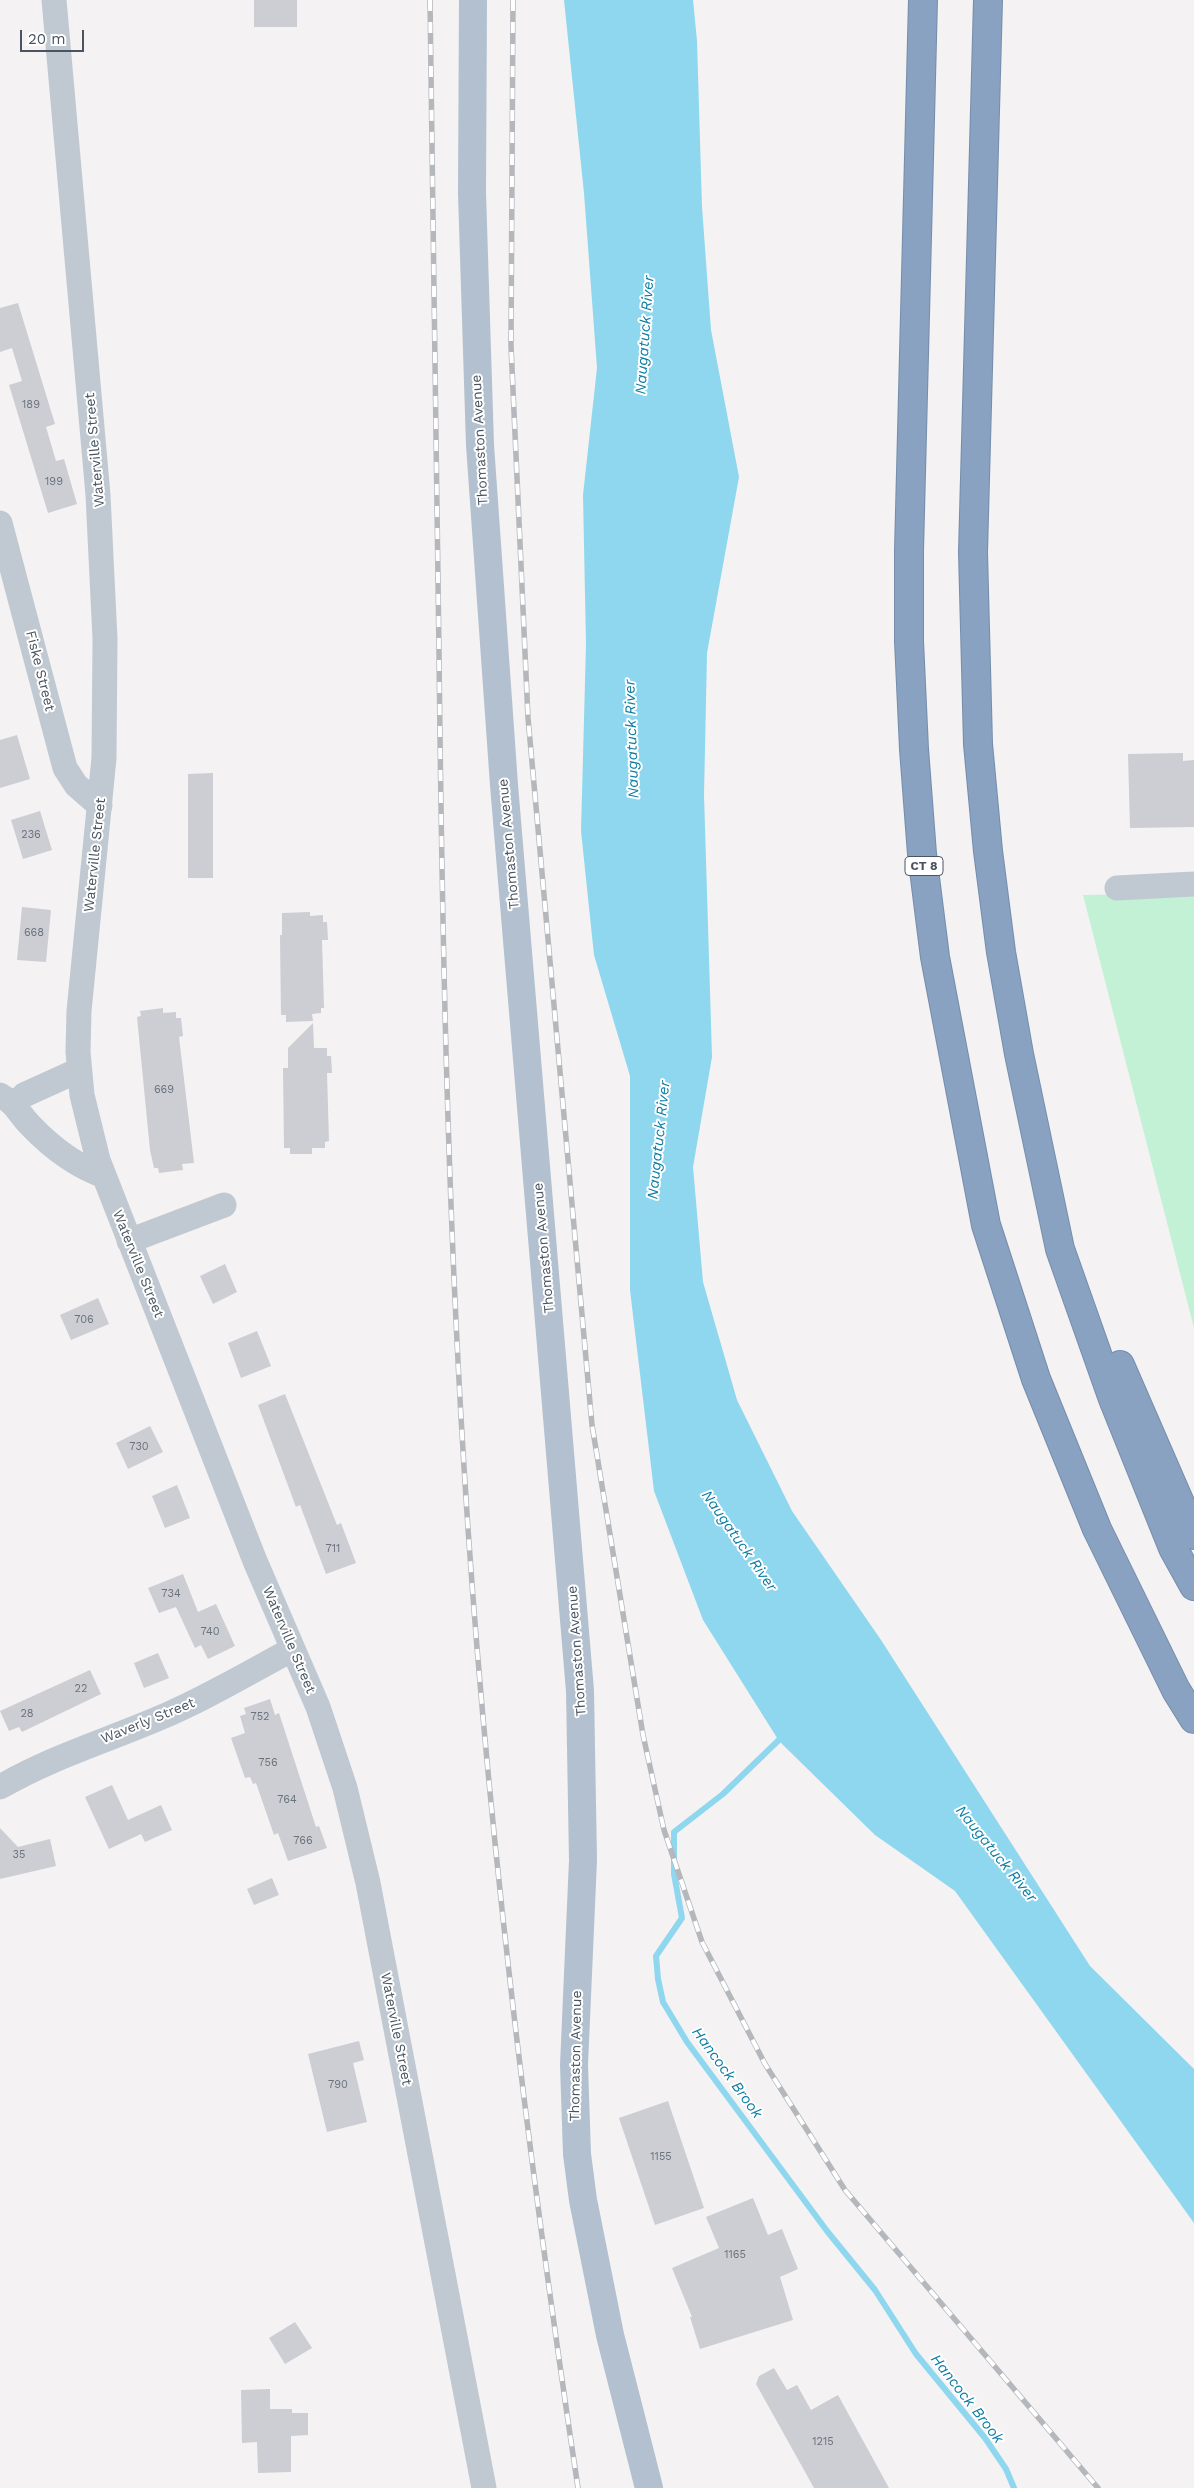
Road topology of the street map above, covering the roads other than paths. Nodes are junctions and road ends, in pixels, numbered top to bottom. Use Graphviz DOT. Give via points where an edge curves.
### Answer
graph roads {
  1 [pos="54,0"];
  2 [pos="473,0"];
  3 [pos="923,0"];
  4 [pos="988,0"];
  5 [pos="0,523"];
  6 [pos="100,806"];
  7 [pos="1194,884"];
  8 [pos="1117,888"];
  9 [pos="1019,1054"];
  10 [pos="79,1070"];
  11 [pos="8,1100"];
  12 [pos="104,1176"];
  13 [pos="224,1205"];
  14 [pos="129,1241"];
  15 [pos="1194,1536"];
  16 [pos="1194,1586"];
  17 [pos="293,1649"];
  18 [pos="1194,1719"];
  19 [pos="0,1787"];
  20 [pos="484,2488"];
  21 [pos="649,2488"];
  1 -- 6 [label="street, Waterville Street" via="100,516 106,706"];
  2 -- 21 [label="main road, Thomaston Avenue" via="472,193 480,444 500,731 580,1692 583,1835 574,2065 576,2145 598,2281"];
  3 -- 18 [label="highway, CT 8" via="909,641 921,835 935,957 986,1225 1036,1379 1097,1529 1176,1690"];
  4 -- 9 [label="highway" via="973,552 974,641 978,744 988,851"];
  5 -- 6 [label="street, Fiske Street" via="65,768 76,785"];
  6 -- 10 [label="street, Waterville Street" via="79,1011"];
  7 -- 8 [label="street"];
  9 -- 15 [label="highway" via="1079,1253 1129,1388"];
  9 -- 16 [label="highway" via="1060,1249 1113,1399 1173,1548"];
  10 -- 11 [label="street" via="24,1096"];
  10 -- 12 [label="street, Waterville Street" via="85,1116"];
  11 -- 12 [label="street" via="31,1126 76,1165"];
  12 -- 14 [label="street, Waterville Street"];
  13 -- 14 [label="street"];
  14 -- 17 [label="street, Waterville Street"];
  17 -- 19 [label="street, Waverly Street" via="197,1701 55,1758"];
  17 -- 20 [label="street, Waterville Street" via="330,1741 361,1851"];
}
